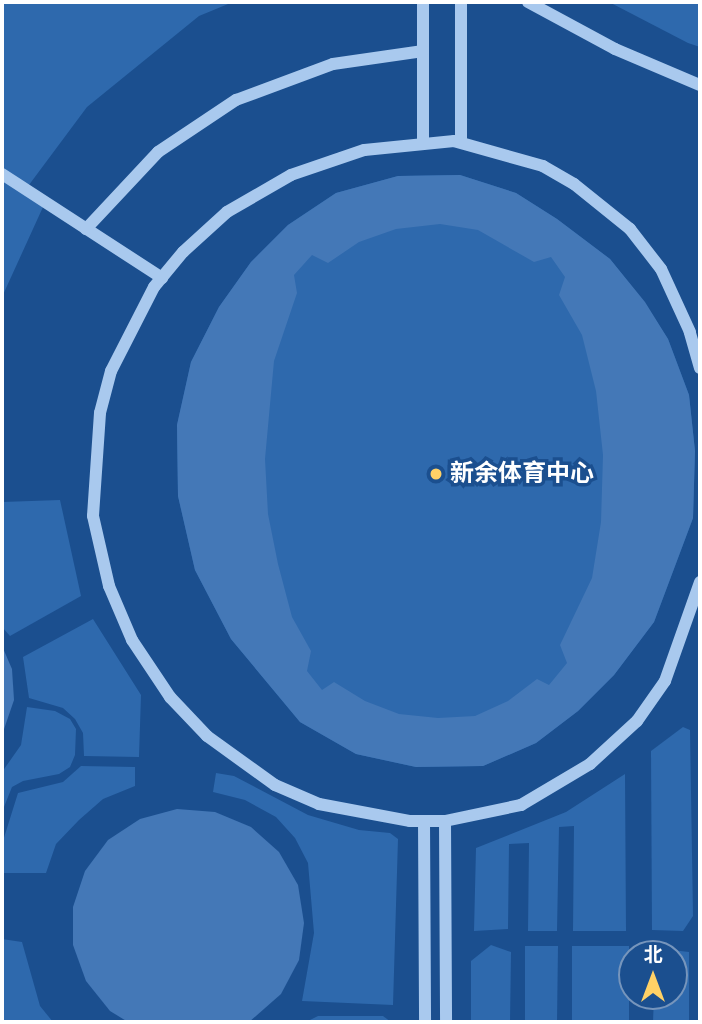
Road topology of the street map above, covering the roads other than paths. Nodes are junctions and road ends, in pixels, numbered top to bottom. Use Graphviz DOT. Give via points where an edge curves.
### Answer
graph roads {
  1 [pos="424,2"];
  2 [pos="461,2"];
  3 [pos="528,2"];
  4 [pos="423,51"];
  5 [pos="700,85"];
  6 [pos="423,142"];
  7 [pos="461,142"];
  8 [pos="2,174"];
  9 [pos="86,229"];
  10 [pos="162,278"];
  11 [pos="700,368"];
  12 [pos="700,582"];
  13 [pos="424,821"];
  14 [pos="445,821"];
  15 [pos="425,1022"];
  16 [pos="446,1022"];
  1 -- 4 [label="street"];
  2 -- 7 [label="street"];
  3 -- 5 [label="street" via="615,49"];
  4 -- 6 [label="street"];
  4 -- 9 [label="street" via="333,64 236,100 158,152"];
  6 -- 7 [label="street"];
  6 -- 10 [label="street" via="364,150 291,175 227,212"];
  7 -- 11 [label="street" via="544,166 630,229 676,297"];
  8 -- 9 [label="street"];
  9 -- 10 [label="street"];
  10 -- 13 [label="street" via="132,324 111,370 95,447 93,516 98,547 132,640 170,697 207,736 275,785 318,804 369,816"];
  12 -- 14 [label="street" via="673,663 637,721 590,764 542,796 489,815"];
  13 -- 14 [label="street"];
  13 -- 15 [label="street"];
  14 -- 16 [label="street"];
}
